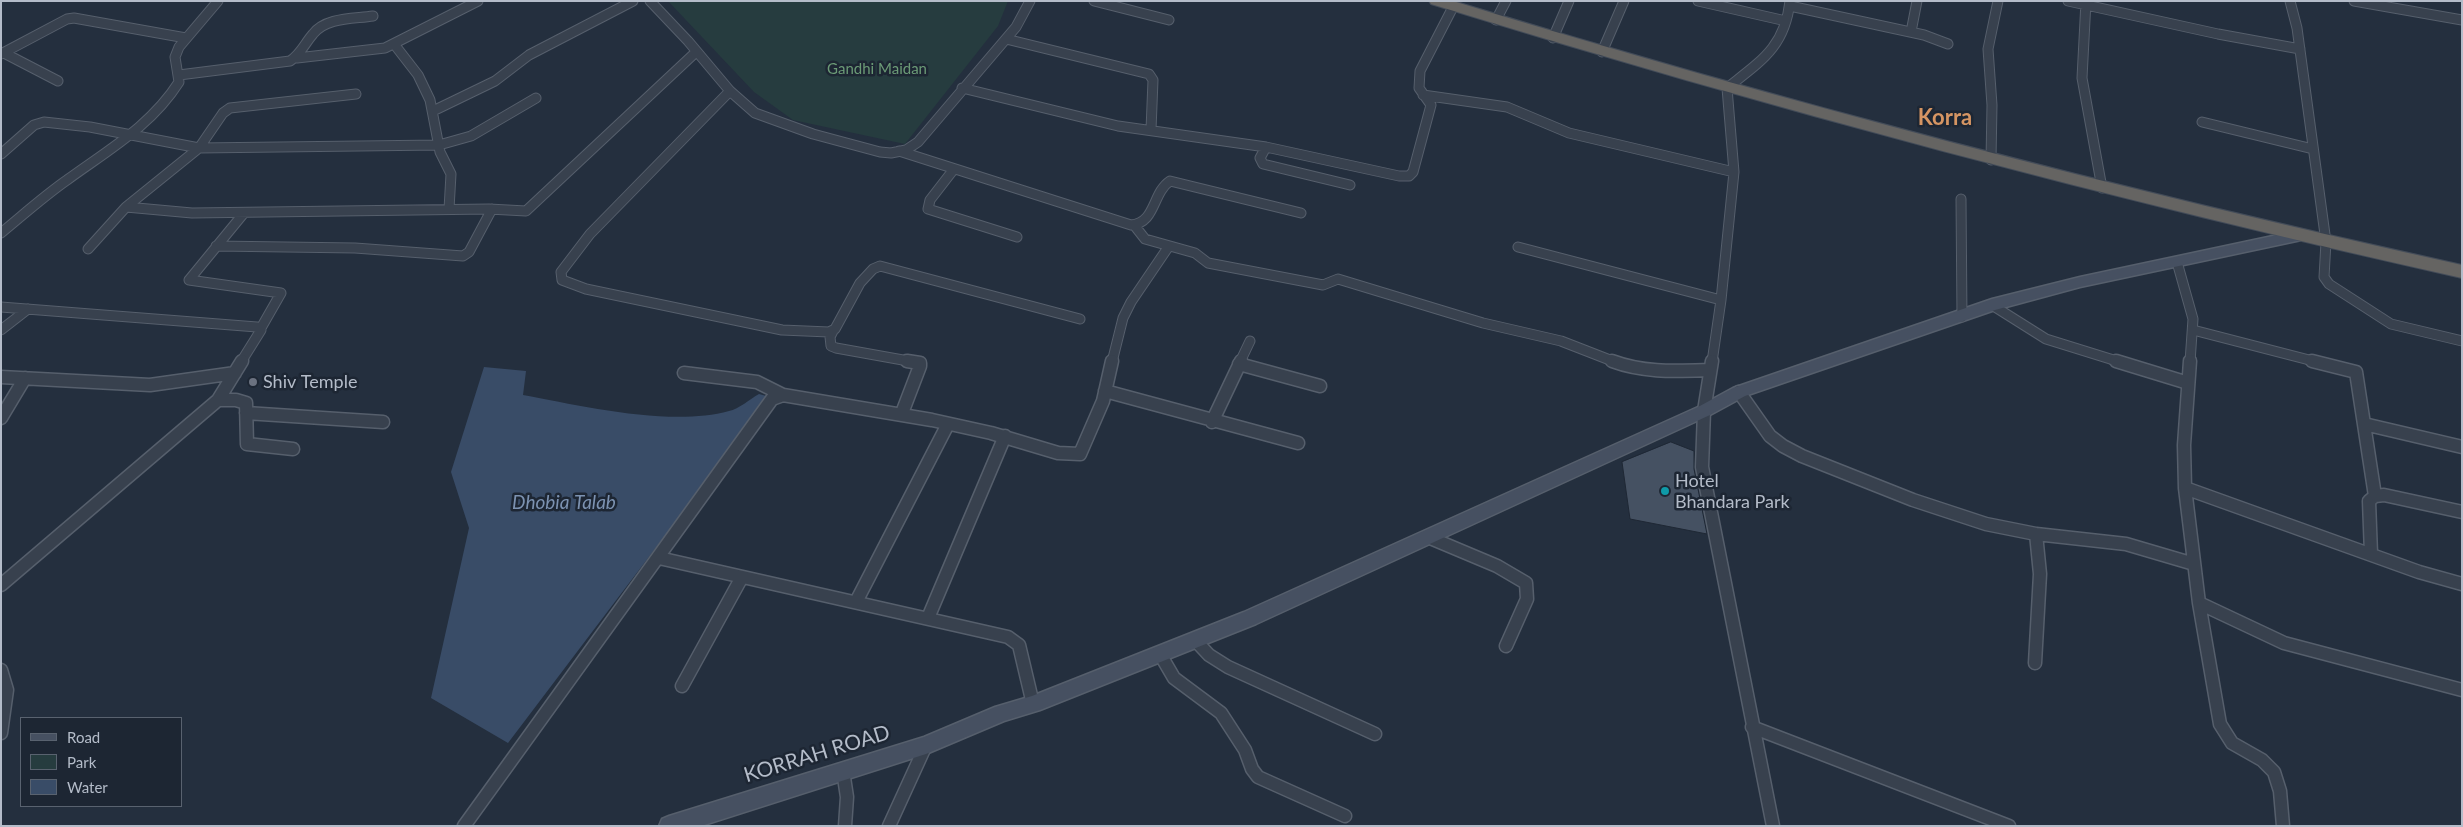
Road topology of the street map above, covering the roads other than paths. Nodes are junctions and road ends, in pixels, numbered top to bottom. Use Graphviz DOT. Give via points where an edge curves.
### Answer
graph roads {
  1 [pos="218,1"];
  2 [pos="478,1"];
  3 [pos="633,1"];
  4 [pos="650,1"];
  5 [pos="1030,1"];
  6 [pos="1094,1"];
  7 [pos="1436,1"];
  8 [pos="1506,1"];
  9 [pos="1569,1"];
  10 [pos="1624,1"];
  11 [pos="1698,1"];
  12 [pos="1917,1"];
  13 [pos="1998,1"];
  14 [pos="2068,1"];
  15 [pos="2290,1"];
  16 [pos="2295,1"];
  17 [pos="2354,1"];
  18 [pos="2086,3"];
  19 [pos="1790,4"];
  20 [pos="1453,7"];
  21 [pos="373,16"];
  22 [pos="1169,20"];
  23 [pos="1496,20"];
  24 [pos="2462,20"];
  25 [pos="1786,21"];
  26 [pos="1911,32"];
  27 [pos="186,38"];
  28 [pos="1553,38"];
  29 [pos="1006,39"];
  30 [pos="394,44"];
  31 [pos="1948,44"];
  32 [pos="2300,49"];
  33 [pos="696,52"];
  34 [pos="1602,52"];
  35 [pos="3,53"];
  36 [pos="297,58"];
  37 [pos="179,75"];
  38 [pos="58,81"];
  39 [pos="962,88"];
  40 [pos="1727,88"];
  41 [pos="730,91"];
  42 [pos="356,94"];
  43 [pos="1423,96"];
  44 [pos="536,98"];
  45 [pos="433,111"];
  46 [pos="2202,122"];
  47 [pos="1151,130"];
  48 [pos="128,136"];
  49 [pos="439,145"];
  50 [pos="1266,147"];
  51 [pos="200,148"];
  52 [pos="2313,149"];
  53 [pos="899,152"];
  54 [pos="1,154"];
  55 [pos="1991,160"];
  56 [pos="954,169"];
  57 [pos="1734,172"];
  58 [pos="1350,185"];
  59 [pos="2102,188"];
  60 [pos="1961,199"];
  61 [pos="126,207"];
  62 [pos="450,209"];
  63 [pos="492,209"];
  64 [pos="244,213"];
  65 [pos="1302,213"];
  66 [pos="1134,225"];
  67 [pos="1,234"];
  68 [pos="2300,236"];
  69 [pos="1017,237"];
  70 [pos="2326,242"];
  71 [pos="216,246"];
  72 [pos="1169,246"];
  73 [pos="1518,247"];
  74 [pos="88,249"];
  75 [pos="2177,262"];
  76 [pos="2462,272"];
  77 [pos="1721,300"];
  78 [pos="1992,306"];
  79 [pos="1,307"];
  80 [pos="28,309"];
  81 [pos="1962,317"];
  82 [pos="1080,319"];
  83 [pos="261,328"];
  84 [pos="1,330"];
  85 [pos="2193,330"];
  86 [pos="833,331"];
  87 [pos="1250,341"];
  88 [pos="2462,341"];
  89 [pos="1239,364"];
  90 [pos="1710,370"];
  91 [pos="235,373"];
  92 [pos="684,373"];
  93 [pos="1,377"];
  94 [pos="25,378"];
  95 [pos="2188,383"];
  96 [pos="1320,386"];
  97 [pos="1105,391"];
  98 [pos="1739,392"];
  99 [pos="783,395"];
  100 [pos="218,400"];
  101 [pos="1704,411"];
  102 [pos="246,413"];
  103 [pos="902,413"];
  104 [pos="1,418"];
  105 [pos="383,422"];
  106 [pos="1212,422"];
  107 [pos="948,424"];
  108 [pos="2364,424"];
  109 [pos="1005,436"];
  110 [pos="1298,443"];
  111 [pos="2462,447"];
  112 [pos="293,449"];
  113 [pos="2185,488"];
  114 [pos="2374,496"];
  115 [pos="2462,512"];
  116 [pos="2036,534"];
  117 [pos="1428,537"];
  118 [pos="2371,554"];
  119 [pos="658,558"];
  120 [pos="2194,564"];
  121 [pos="742,577"];
  122 [pos="1,584"];
  123 [pos="2462,584"];
  124 [pos="856,602"];
  125 [pos="2199,603"];
  126 [pos="928,618"];
  127 [pos="1195,640"];
  128 [pos="1506,646"];
  129 [pos="1160,654"];
  130 [pos="2035,663"];
  131 [pos="1,670"];
  132 [pos="682,686"];
  133 [pos="2462,690"];
  134 [pos="1034,704"];
  135 [pos="1752,727"];
  136 [pos="1,733"];
  137 [pos="1375,734"];
  138 [pos="926,745"];
  139 [pos="844,771"];
  140 [pos="1345,816"];
  141 [pos="464,826"];
  142 [pos="669,826"];
  143 [pos="845,826"];
  144 [pos="889,826"];
  145 [pos="1773,826"];
  146 [pos="2010,826"];
  147 [pos="2283,826"];
  1 -- 27 [label="street"];
  2 -- 30 [label="street"];
  3 -- 45 [label="street" via="529,55 495,81"];
  4 -- 33 [label="street"];
  5 -- 29 [label="street"];
  6 -- 22 [label="street"];
  7 -- 20 [label="highway"];
  8 -- 23 [label="street"];
  9 -- 28 [label="street"];
  10 -- 34 [label="street"];
  11 -- 25 [label="street"];
  12 -- 26 [label="street"];
  13 -- 55 [label="street" via="1988,48"];
  14 -- 18 [label="street"];
  15 -- 16 [label="street"];
  15 -- 32 [label="street"];
  17 -- 24 [label="street"];
  18 -- 32 [label="street" via="2218,34"];
  18 -- 59 [label="street" via="2082,78"];
  19 -- 25 [label="street"];
  19 -- 26 [label="street"];
  20 -- 23 [label="highway"];
  20 -- 43 [label="street" via="1420,71 1418,83"];
  21 -- 36 [label="street" via="323,25 313,33"];
  23 -- 28 [label="highway"];
  25 -- 40 [label="street" via="1782,39 1774,51"];
  26 -- 31 [label="street"];
  27 -- 35 [label="street" via="67,18"];
  27 -- 37 [label="street" via="175,57"];
  28 -- 34 [label="highway"];
  29 -- 39 [label="street"];
  29 -- 47 [label="street" via="1149,74 1153,80"];
  30 -- 36 [label="street" via="385,48"];
  30 -- 45 [label="street" via="419,72"];
  32 -- 52 [label="street"];
  33 -- 41 [label="street"];
  33 -- 63 [label="street" via="526,211"];
  34 -- 40 [label="highway"];
  35 -- 38 [label="street"];
  36 -- 37 [label="street" via="287,62"];
  37 -- 48 [label="street" via="179,82 168,100"];
  39 -- 47 [label="street" via="1118,126"];
  39 -- 53 [label="street" via="918,142"];
  40 -- 55 [label="highway"];
  40 -- 57 [label="street"];
  41 -- 53 [label="street" via="755,113 775,121 880,152"];
  41 -- 86 [label="street" via="590,234 560,276 562,280 586,289 782,330"];
  42 -- 51 [label="street" via="230,108 223,113"];
  43 -- 50 [label="street" via="1430,103 1430,108 1413,172 1409,176"];
  43 -- 57 [label="street" via="1507,107 1569,133"];
  44 -- 49 [label="street" via="471,136"];
  45 -- 49 [label="street"];
  46 -- 52 [label="street"];
  47 -- 50 [label="street"];
  48 -- 51 [label="street"];
  48 -- 54 [label="street" via="90,127 39,122"];
  48 -- 67 [label="street"];
  49 -- 51 [label="street"];
  49 -- 62 [label="street" via="451,174"];
  50 -- 58 [label="street" via="1260,158 1262,164"];
  51 -- 61 [label="street"];
  52 -- 70 [label="street"];
  53 -- 56 [label="street"];
  55 -- 59 [label="highway"];
  56 -- 66 [label="street"];
  56 -- 69 [label="street" via="930,200 928,209"];
  57 -- 77 [label="street"];
  59 -- 68 [label="highway"];
  60 -- 81 [label="street"];
  61 -- 64 [label="street" via="192,213"];
  61 -- 74 [label="street"];
  62 -- 63 [label="street"];
  62 -- 64 [label="street"];
  63 -- 71 [label="street" via="470,252 463,256 355,248"];
  64 -- 71 [label="street"];
  65 -- 66 [label="street" via="1170,181 1165,184 1146,220"];
  66 -- 72 [label="street" via="1143,238"];
  68 -- 70 [label="highway"];
  68 -- 75 [label="main road, KORRAH ROAD"];
  70 -- 76 [label="highway"];
  70 -- 88 [label="street" via="2324,277 2329,284 2391,324"];
  71 -- 83 [label="street" via="189,280 281,293"];
  72 -- 90 [label="street" via="1195,253 1213,264 1323,285 1338,279 1483,323 1561,341 1631,368"];
  72 -- 97 [label="street" via="1131,302 1118,332"];
  73 -- 77 [label="street"];
  75 -- 78 [label="main road, KORRAH ROAD" via="2080,282"];
  75 -- 85 [label="street" via="2191,306"];
  77 -- 90 [label="street"];
  78 -- 81 [label="main road, KORRAH ROAD"];
  78 -- 95 [label="street" via="2046,339"];
  79 -- 80 [label="street"];
  80 -- 83 [label="street"];
  80 -- 84 [label="street"];
  81 -- 98 [label="main road, KORRAH ROAD"];
  82 -- 86 [label="street" via="878,266 858,286"];
  83 -- 91 [label="street"];
  85 -- 95 [label="street"];
  85 -- 108 [label="street" via="2356,372"];
  86 -- 103 [label="street" via="830,342 836,348 920,363"];
  87 -- 89 [label="street"];
  89 -- 96 [label="street"];
  89 -- 106 [label="street"];
  90 -- 101 [label="street"];
  91 -- 94 [label="street" via="150,385"];
  91 -- 100 [label="street"];
  92 -- 99 [label="street" via="757,382"];
  93 -- 94 [label="street"];
  94 -- 104 [label="street"];
  95 -- 113 [label="street"];
  97 -- 106 [label="street"];
  97 -- 109 [label="street" via="1080,454 1067,454"];
  98 -- 101 [label="main road, KORRAH ROAD"];
  98 -- 116 [label="street" via="1770,436 1802,456 1960,516"];
  99 -- 103 [label="street"];
  99 -- 119 [label="street" via="770,402"];
  100 -- 102 [label="street" via="244,401"];
  100 -- 122 [label="street"];
  101 -- 117 [label="main road, KORRAH ROAD"];
  101 -- 135 [label="street" via="1702,467"];
  102 -- 105 [label="street"];
  102 -- 112 [label="street" via="247,444"];
  103 -- 107 [label="street"];
  106 -- 110 [label="street"];
  107 -- 109 [label="street"];
  107 -- 124 [label="street"];
  108 -- 111 [label="street"];
  108 -- 114 [label="street"];
  109 -- 126 [label="street"];
  113 -- 118 [label="street"];
  113 -- 120 [label="street"];
  114 -- 115 [label="street" via="2384,495"];
  114 -- 118 [label="street" via="2369,501"];
  116 -- 120 [label="street" via="2126,544"];
  116 -- 130 [label="street" via="2040,574"];
  117 -- 127 [label="main road, KORRAH ROAD"];
  117 -- 128 [label="street" via="1498,566 1526,583 1527,599"];
  118 -- 123 [label="street"];
  119 -- 121 [label="street"];
  119 -- 141 [label="street"];
  120 -- 125 [label="street"];
  121 -- 124 [label="street"];
  121 -- 132 [label="street"];
  124 -- 126 [label="street"];
  125 -- 133 [label="street" via="2284,643"];
  125 -- 147 [label="street" via="2223,732 2234,746 2262,761 2274,772 2279,786"];
  126 -- 134 [label="street" via="1015,640"];
  127 -- 129 [label="main road, KORRAH ROAD"];
  127 -- 137 [label="street" via="1228,667"];
  129 -- 134 [label="main road, KORRAH ROAD"];
  129 -- 140 [label="street" via="1174,678 1221,713 1246,750 1252,770 1258,777"];
  131 -- 136 [label="street" via="7,690"];
  134 -- 138 [label="main road, KORRAH ROAD" via="1002,713"];
  135 -- 145 [label="street"];
  135 -- 146 [label="street"];
  138 -- 139 [label="main road, KORRAH ROAD"];
  138 -- 144 [label="street"];
  139 -- 142 [label="main road, KORRAH ROAD"];
  139 -- 143 [label="street" via="847,797"];
}
